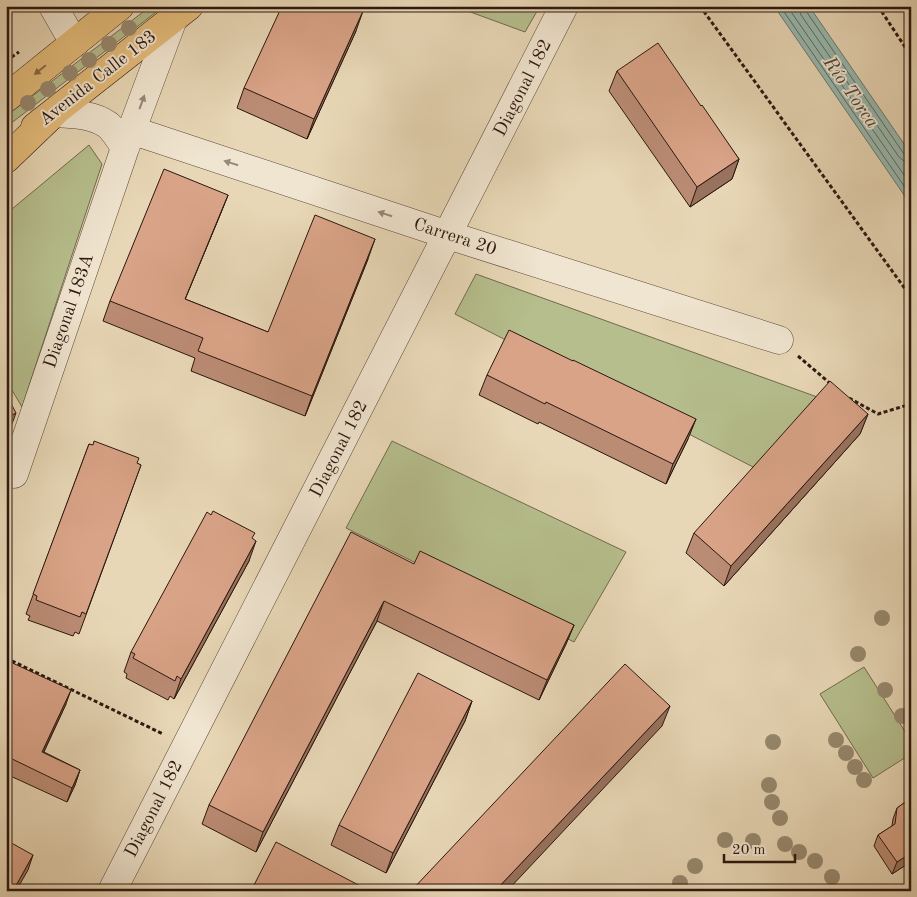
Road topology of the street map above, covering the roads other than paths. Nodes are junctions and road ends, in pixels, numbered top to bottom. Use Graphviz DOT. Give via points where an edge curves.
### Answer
graph roads {
  1 [pos="53,6"];
  2 [pos="120,6"];
  3 [pos="564,6"];
  4 [pos="181,13"];
  5 [pos="74,43"];
  6 [pos="6,98"];
  7 [pos="54,113"];
  8 [pos="128,139"];
  9 [pos="6,148"];
  10 [pos="6,159"];
  11 [pos="448,235"];
  12 [pos="779,340"];
  13 [pos="14,474"];
  14 [pos="112,891"];
  1 -- 5 [label="street"];
  2 -- 5 [label="main road"];
  3 -- 11 [label="street, Diagonal 182"];
  4 -- 7 [label="main road, Avenida Calle 183"];
  8 -- 4 [label="street, Diagonal 183A, one-way"];
  5 -- 6 [label="main road, one-way"];
  7 -- 8 [label="street" via="96,119 108,125 116,135"];
  7 -- 9 [label="main road, Avenida Calle 183"];
  7 -- 10 [label="main road"];
  11 -- 8 [label="street, Carrera 20, one-way"];
  8 -- 13 [label="street, Diagonal 183A"];
  11 -- 12 [label="street, Carrera 20"];
  11 -- 14 [label="street, Diagonal 182"];
}
